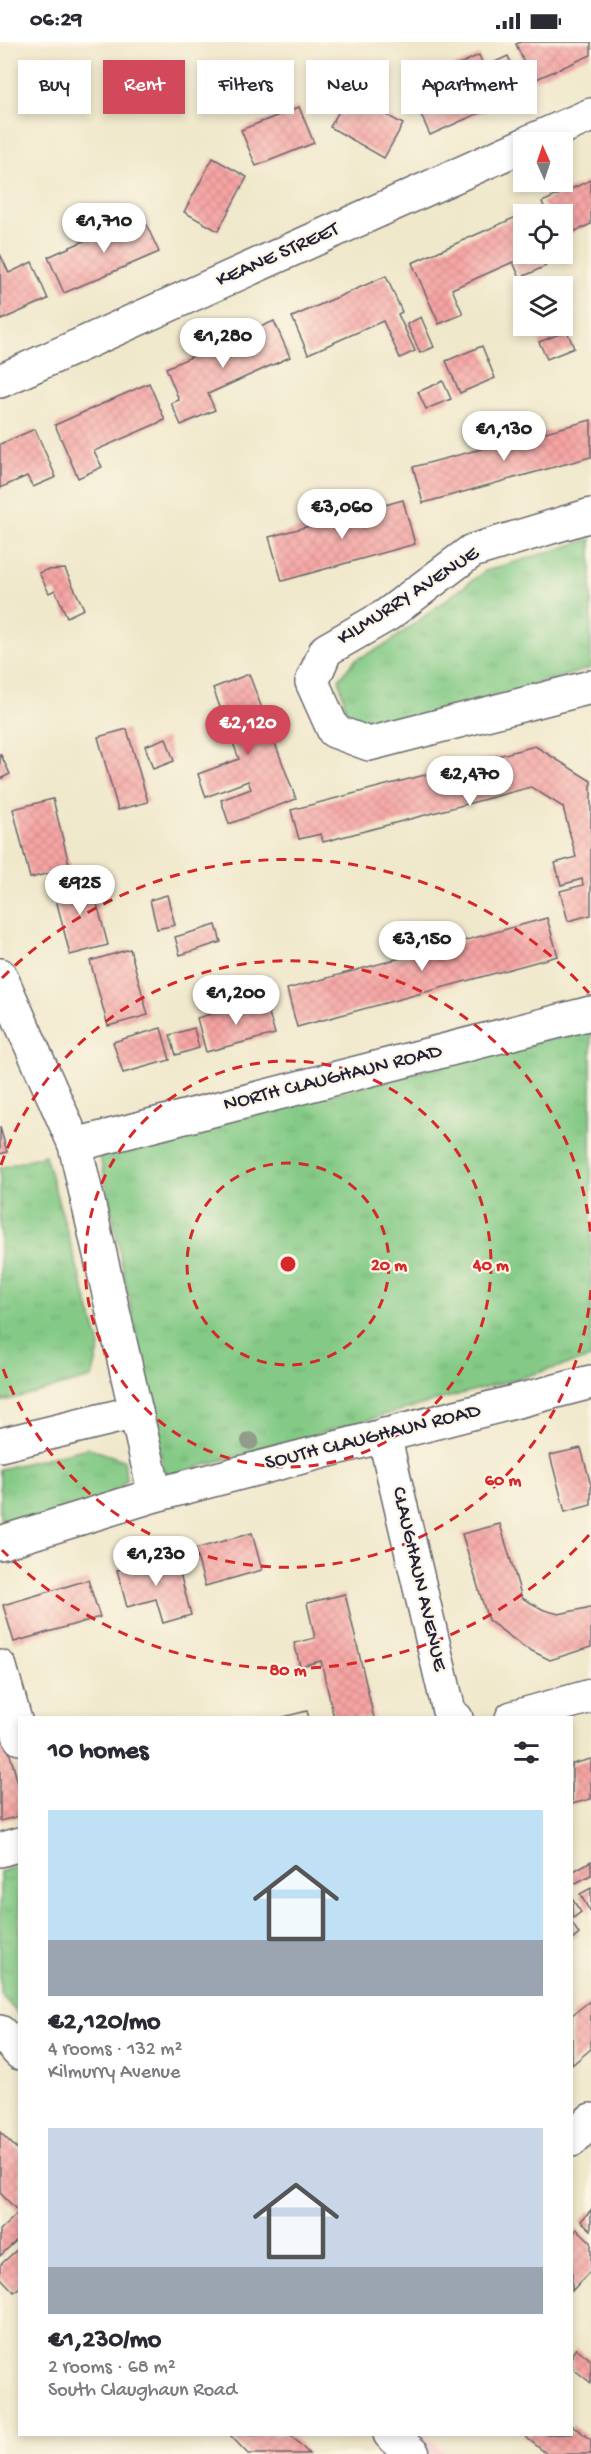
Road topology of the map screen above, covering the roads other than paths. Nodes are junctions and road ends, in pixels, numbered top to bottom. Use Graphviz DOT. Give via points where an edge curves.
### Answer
graph roads {
  1 [pos="591,115"];
  2 [pos="552,132"];
  3 [pos="513,150"];
  4 [pos="0,381"];
  5 [pos="591,515"];
  6 [pos="591,687"];
  7 [pos="0,975"];
  8 [pos="591,1013"];
  9 [pos="75,1145"];
  10 [pos="591,1382"];
  11 [pos="136,1412"];
  12 [pos="384,1435"];
  13 [pos="0,1445"];
  14 [pos="155,1495"];
  15 [pos="0,1543"];
  16 [pos="0,1667"];
  17 [pos="591,1696"];
  18 [pos="452,1716"];
  19 [pos="519,1716"];
  20 [pos="18,1731"];
  21 [pos="18,1845"];
  22 [pos="0,1850"];
  23 [pos="0,2032"];
  24 [pos="18,2051"];
  25 [pos="591,2120"];
  26 [pos="573,2139"];
  27 [pos="392,2436"];
  28 [pos="413,2454"];
  1 -- 2 [label="street"];
  3 -- 4 [label="street, KEANE STREET"];
  5 -- 6 [label="street, KILMURRY AVENUE" via="472,551 387,615 326,651 312,682 334,731 369,744"];
  7 -- 9 [label="street"];
  8 -- 9 [label="street, NORTH CLAUGHAUN ROAD"];
  9 -- 11 [label="street"];
  10 -- 12 [label="street, SOUTH CLAUGHAUN ROAD"];
  11 -- 13 [label="street"];
  11 -- 14 [label="street"];
  12 -- 14 [label="street, SOUTH CLAUGHAUN ROAD"];
  12 -- 18 [label="street, CLAUGHAUN AVENUE"];
  14 -- 15 [label="street, SOUTH CLAUGHAUN ROAD"];
  16 -- 20 [label="street"];
  17 -- 19 [label="street"];
  21 -- 22 [label="street"];
  23 -- 24 [label="street"];
  25 -- 26 [label="street"];
  27 -- 28 [label="street"];
}
